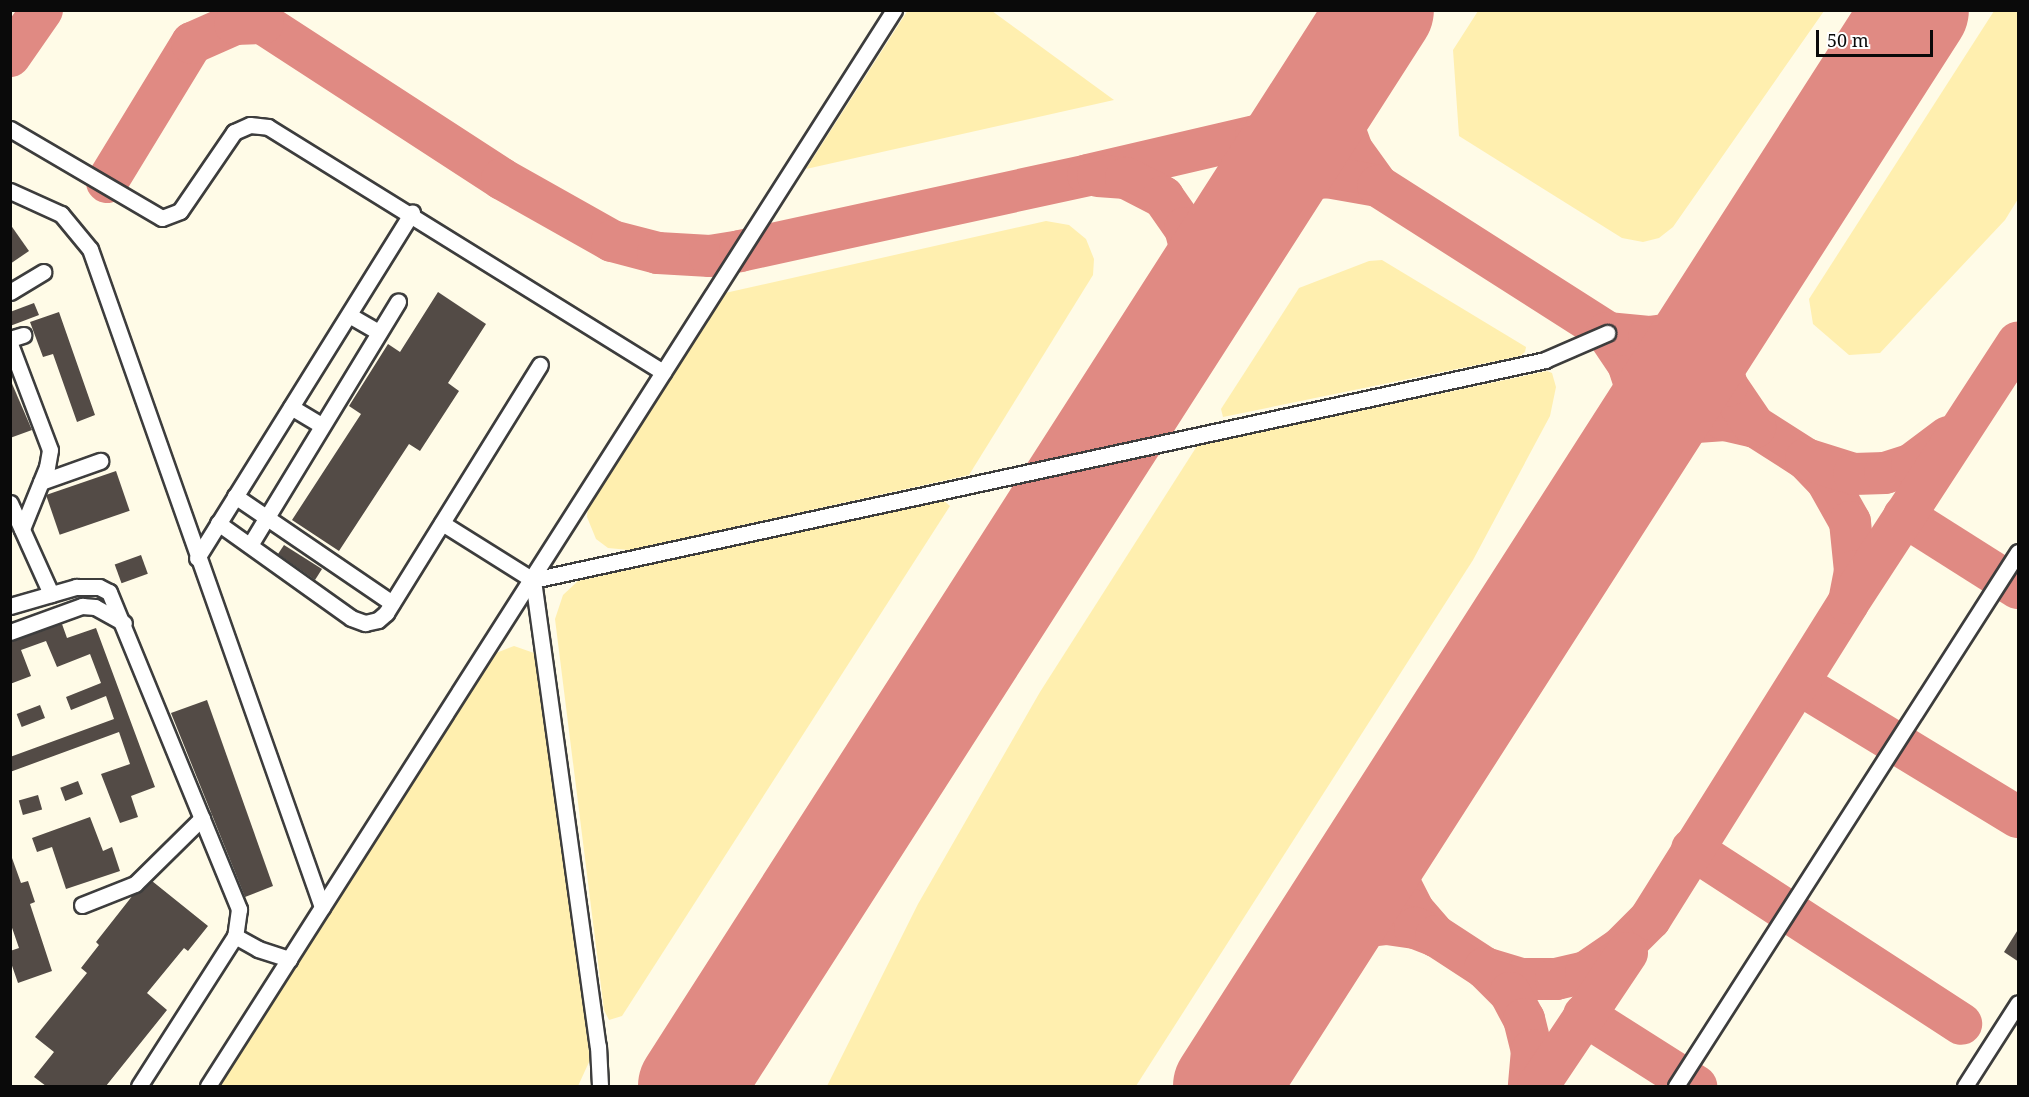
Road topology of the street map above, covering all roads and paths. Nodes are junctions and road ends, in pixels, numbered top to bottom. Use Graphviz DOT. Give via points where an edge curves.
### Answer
graph roads {
  1 [pos="894,10"];
  2 [pos="10,129"];
  3 [pos="10,191"];
  4 [pos="412,213"];
  5 [pos="43,272"];
  6 [pos="10,292"];
  7 [pos="398,302"];
  8 [pos="349,315"];
  9 [pos="379,332"];
  10 [pos="1607,333"];
  11 [pos="15,339"];
  12 [pos="540,365"];
  13 [pos="663,372"];
  14 [pos="291,407"];
  15 [pos="321,425"];
  16 [pos="100,461"];
  17 [pos="41,482"];
  18 [pos="235,496"];
  19 [pos="10,503"];
  20 [pos="266,518"];
  21 [pos="218,523"];
  22 [pos="442,523"];
  23 [pos="22,529"];
  24 [pos="250,545"];
  25 [pos="2019,552"];
  26 [pos="196,558"];
  27 [pos="533,580"];
  28 [pos="51,594"];
  29 [pos="12,602"];
  30 [pos="392,603"];
  31 [pos="124,623"];
  32 [pos="16,630"];
  33 [pos="202,818"];
  34 [pos="82,905"];
  35 [pos="322,907"];
  36 [pos="235,936"];
  37 [pos="289,959"];
  38 [pos="2019,1003"];
  39 [pos="139,1086"];
  40 [pos="208,1086"];
  41 [pos="600,1086"];
  42 [pos="1676,1086"];
  43 [pos="1965,1086"];
  1 -- 13 [label="lane"];
  2 -- 4 [label="lane" via="162,218 180,211 227,139 250,125 276,130"];
  3 -- 26 [label="lane" via="61,214 90,249"];
  4 -- 8 [label="lane"];
  4 -- 13 [label="lane"];
  5 -- 6 [label="lane"];
  7 -- 9 [label="lane"];
  8 -- 9 [label="lane"];
  8 -- 14 [label="lane"];
  9 -- 15 [label="lane"];
  10 -- 27 [label="lane" via="1545,360"];
  11 -- 17 [label="lane" via="49,441 49,459"];
  12 -- 22 [label="lane"];
  13 -- 27 [label="lane"];
  14 -- 15 [label="lane"];
  14 -- 18 [label="lane"];
  15 -- 20 [label="lane"];
  16 -- 17 [label="lane"];
  17 -- 23 [label="lane"];
  18 -- 20 [label="lane"];
  18 -- 21 [label="lane"];
  19 -- 23 [label="lane"];
  20 -- 24 [label="lane"];
  20 -- 30 [label="lane"];
  21 -- 24 [label="lane"];
  21 -- 26 [label="lane"];
  22 -- 27 [label="lane"];
  22 -- 30 [label="lane"];
  23 -- 28 [label="lane"];
  24 -- 30 [label="lane" via="358,621 378,620"];
  25 -- 42 [label="lane"];
  26 -- 35 [label="lane"];
  27 -- 35 [label="lane"];
  27 -- 41 [label="lane" via="598,1046"];
  28 -- 29 [label="lane"];
  28 -- 31 [label="lane" via="99,587 109,592"];
  29 -- 32 [label="lane"];
  31 -- 32 [label="lane" via="88,606"];
  31 -- 33 [label="lane"];
  33 -- 34 [label="lane" via="135,884"];
  33 -- 36 [label="lane" via="239,909"];
  35 -- 37 [label="lane"];
  36 -- 37 [label="lane"];
  36 -- 39 [label="lane"];
  37 -- 40 [label="lane"];
  38 -- 43 [label="lane"];
}
